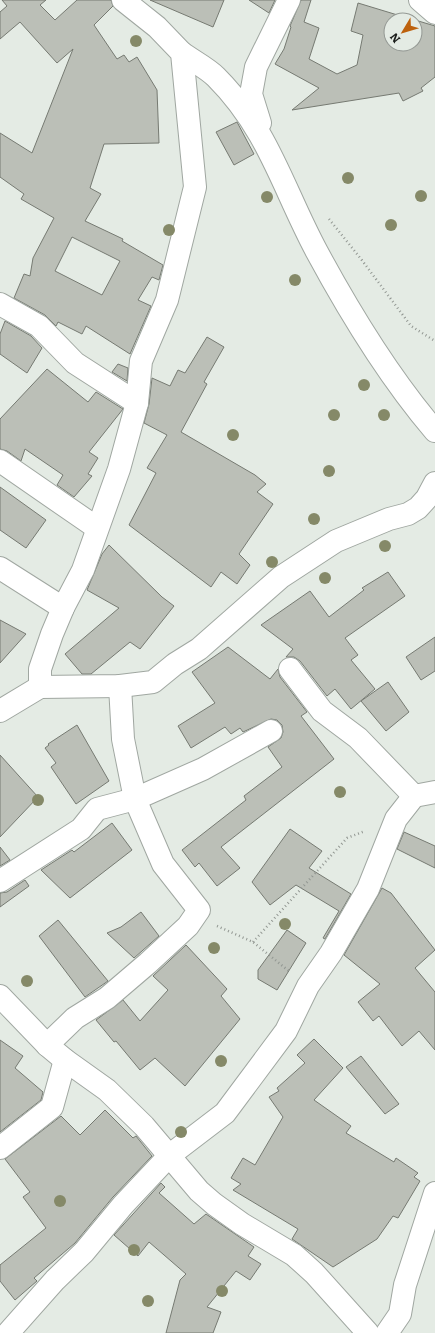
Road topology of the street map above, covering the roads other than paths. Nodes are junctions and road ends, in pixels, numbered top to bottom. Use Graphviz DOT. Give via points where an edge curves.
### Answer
graph roads {
  1 [pos="123,0"];
  2 [pos="289,0"];
  3 [pos="420,0"];
  4 [pos="435,13"];
  5 [pos="182,53"];
  6 [pos="264,140"];
  7 [pos="0,304"];
  8 [pos="137,403"];
  9 [pos="435,431"];
  10 [pos="0,461"];
  11 [pos="435,483"];
  12 [pos="97,528"];
  13 [pos="0,568"];
  14 [pos="63,608"];
  15 [pos="290,668"];
  16 [pos="120,686"];
  17 [pos="40,687"];
  18 [pos="0,711"];
  19 [pos="271,731"];
  20 [pos="435,792"];
  21 [pos="414,796"];
  22 [pos="135,799"];
  23 [pos="0,881"];
  24 [pos="0,996"];
  25 [pos="47,1045"];
  26 [pos="65,1060"];
  27 [pos="0,1148"];
  28 [pos="170,1155"];
  29 [pos="435,1193"];
  30 [pos="8,1330"];
  31 [pos="368,1333"];
  32 [pos="387,1333"];
  1 -- 5 [label="street" via="157,27"];
  2 -- 6 [label="street" via="256,67 251,94"];
  3 -- 4 [label="street"];
  5 -- 6 [label="street" via="216,76 249,116"];
  5 -- 8 [label="street" via="196,187 167,300 141,361"];
  6 -- 9 [label="street" via="316,250 355,321 406,397"];
  7 -- 8 [label="street" via="39,326 75,362"];
  8 -- 12 [label="street" via="119,469"];
  10 -- 12 [label="street"];
  11 -- 16 [label="street" via="427,498 413,511 336,541 281,577 199,648 153,682"];
  12 -- 14 [label="street" via="83,570"];
  13 -- 14 [label="street"];
  14 -- 17 [label="street" via="40,669"];
  15 -- 21 [label="street" via="322,711 358,738"];
  16 -- 17 [label="street"];
  16 -- 22 [label="street" via="124,739"];
  17 -- 18 [label="street"];
  19 -- 22 [label="street" via="203,769"];
  20 -- 21 [label="street"];
  21 -- 28 [label="street" via="396,819 368,889 331,953 308,986 286,1032 225,1113"];
  22 -- 23 [label="street" via="97,809 81,829"];
  22 -- 25 [label="street" via="163,864 199,910 188,926 148,963 107,998 75,1018"];
  24 -- 25 [label="street"];
  25 -- 26 [label="street"];
  26 -- 27 [label="street" via="52,1107"];
  26 -- 28 [label="street" via="107,1090"];
  28 -- 30 [label="street" via="84,1252"];
  28 -- 31 [label="street" via="199,1191 214,1204 294,1255 314,1273"];
  29 -- 32 [label="street" via="405,1285 400,1314"];
}
